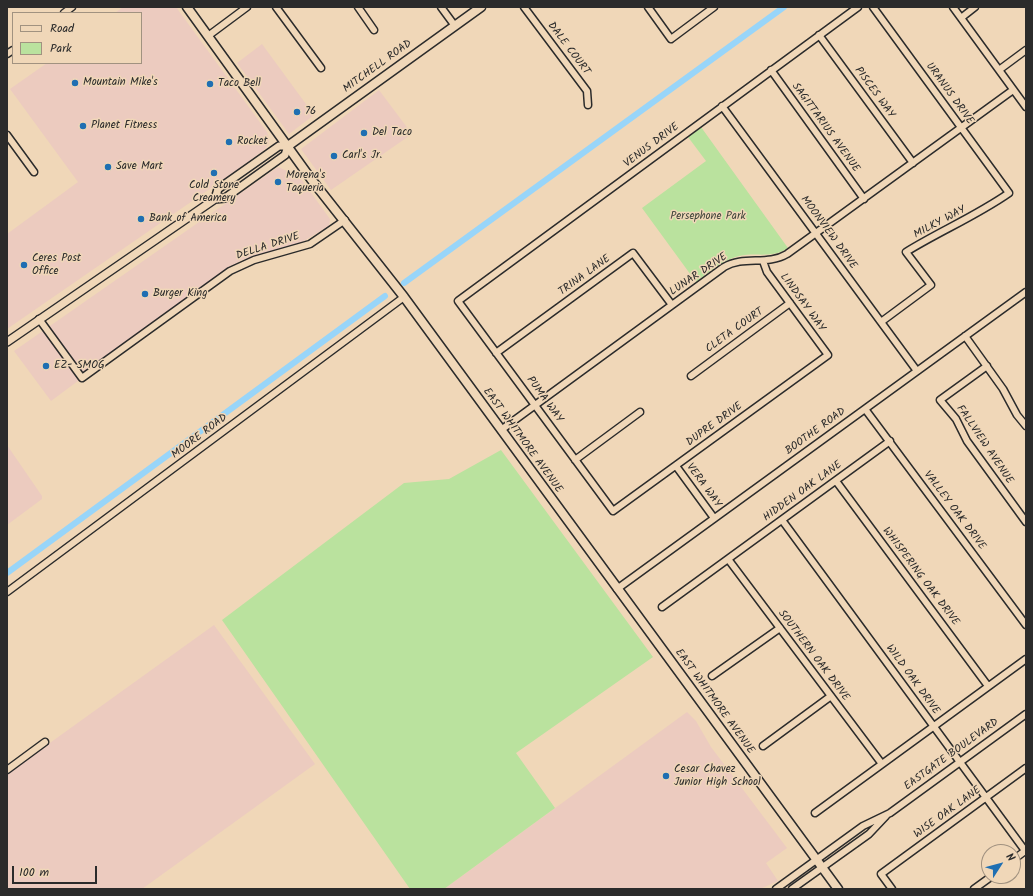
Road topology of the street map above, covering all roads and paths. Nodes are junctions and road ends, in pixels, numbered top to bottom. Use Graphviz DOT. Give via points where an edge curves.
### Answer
graph roads {
  1 [pos="187,7"];
  2 [pos="247,7"];
  3 [pos="276,7"];
  4 [pos="358,7"];
  5 [pos="441,7"];
  6 [pos="481,7"];
  7 [pos="524,7"];
  8 [pos="648,7"];
  9 [pos="714,7"];
  10 [pos="858,7"];
  11 [pos="873,7"];
  12 [pos="953,7"];
  13 [pos="975,7"];
  14 [pos="961,18"];
  15 [pos="455,26"];
  16 [pos="374,30"];
  17 [pos="819,35"];
  18 [pos="208,36"];
  19 [pos="1026,50"];
  20 [pos="321,68"];
  21 [pos="770,70"];
  22 [pos="998,70"];
  23 [pos="1013,90"];
  24 [pos="588,105"];
  25 [pos="722,106"];
  26 [pos="1026,108"];
  27 [pos="961,128"];
  28 [pos="7,135"];
  29 [pos="288,146"];
  30 [pos="913,163"];
  31 [pos="34,172"];
  32 [pos="1009,193"];
  33 [pos="864,198"];
  34 [pos="215,199"];
  35 [pos="345,220"];
  36 [pos="816,234"];
  37 [pos="763,261"];
  38 [pos="1026,292"];
  39 [pos="404,298"];
  40 [pos="458,301"];
  41 [pos="790,303"];
  42 [pos="672,305"];
  43 [pos="39,319"];
  44 [pos="881,322"];
  45 [pos="965,336"];
  46 [pos="7,342"];
  47 [pos="496,353"];
  48 [pos="828,355"];
  49 [pos="987,366"];
  50 [pos="917,371"];
  51 [pos="691,376"];
  52 [pos="535,405"];
  53 [pos="865,409"];
  54 [pos="640,412"];
  55 [pos="1026,426"];
  56 [pos="502,430"];
  57 [pos="890,441"];
  58 [pos="575,460"];
  59 [pos="676,466"];
  60 [pos="836,481"];
  61 [pos="613,511"];
  62 [pos="714,518"];
  63 [pos="782,520"];
  64 [pos="1026,522"];
  65 [pos="728,559"];
  66 [pos="617,589"];
  67 [pos="7,592"];
  68 [pos="662,607"];
  69 [pos="1026,625"];
  70 [pos="780,628"];
  71 [pos="1026,659"];
  72 [pos="712,676"];
  73 [pos="988,686"];
  74 [pos="831,696"];
  75 [pos="1026,714"];
  76 [pos="934,726"];
  77 [pos="45,742"];
  78 [pos="763,746"];
  79 [pos="960,762"];
  80 [pos="882,764"];
  81 [pos="1026,768"];
  82 [pos="7,770"];
  83 [pos="986,797"];
  84 [pos="890,812"];
  85 [pos="815,813"];
  86 [pos="1026,852"];
  87 [pos="817,860"];
  88 [pos="822,868"];
  89 [pos="776,889"];
  90 [pos="792,889"];
  91 [pos="838,889"];
  92 [pos="892,889"];
  1 -- 18 [label="main road, EAST WHITMORE AVENUE"];
  2 -- 18 [label="street"];
  3 -- 20 [label="street"];
  4 -- 16 [label="street"];
  5 -- 15 [label="street"];
  6 -- 15 [label="main road, MITCHELL ROAD"];
  7 -- 24 [label="street, DALE COURT" via="587,91"];
  8 -- 9 [label="street" via="671,38"];
  10 -- 17 [label="street, VENUS DRIVE"];
  11 -- 27 [label="street, URANUS DRIVE"];
  12 -- 14 [label="street"];
  13 -- 14 [label="street"];
  14 -- 22 [label="street"];
  15 -- 29 [label="main road, MITCHELL ROAD"];
  17 -- 21 [label="street, VENUS DRIVE"];
  17 -- 30 [label="street, PISCES WAY"];
  18 -- 29 [label="main road, EAST WHITMORE AVENUE"];
  19 -- 22 [label="street"];
  21 -- 25 [label="street, VENUS DRIVE"];
  21 -- 33 [label="street, SAGITTARIUS AVENUE"];
  22 -- 23 [label="street"];
  23 -- 26 [label="street"];
  23 -- 27 [label="street, LUNAR DRIVE"];
  25 -- 36 [label="street, MOONVIEW DRIVE"];
  25 -- 40 [label="street, VENUS DRIVE"];
  27 -- 30 [label="street, LUNAR DRIVE"];
  27 -- 32 [label="street, URANUS DRIVE"];
  28 -- 31 [label="street"];
  29 -- 34 [label="street, MITCHELL ROAD" via="285,155 225,198"];
  29 -- 34 [label="street, MITCHELL ROAD" via="279,146 224,185 218,190"];
  29 -- 35 [label="main road, EAST WHITMORE AVENUE"];
  30 -- 33 [label="street, LUNAR DRIVE"];
  32 -- 44 [label="street, MILKY WAY" via="973,216 906,252 931,285"];
  33 -- 36 [label="street, LUNAR DRIVE"];
  34 -- 43 [label="street, MITCHELL ROAD"];
  35 -- 39 [label="main road, EAST WHITMORE AVENUE"];
  35 -- 43 [label="street, DELLA DRIVE" via="310,244 254,260 230,271 82,378"];
  36 -- 37 [label="street, LUNAR DRIVE" via="783,256"];
  36 -- 44 [label="street, MOONVIEW DRIVE"];
  37 -- 41 [label="street, LINDSAY WAY" via="767,272"];
  37 -- 42 [label="street, LUNAR DRIVE" via="744,260 728,265"];
  38 -- 45 [label="street, BOOTHE ROAD"];
  39 -- 56 [label="main road, EAST WHITMORE AVENUE"];
  39 -- 67 [label="street, MOORE ROAD"];
  40 -- 47 [label="street, PUMA WAY"];
  41 -- 48 [label="street, LINDSAY WAY"];
  41 -- 51 [label="street, CLETA COURT"];
  42 -- 47 [label="street, TRINA LANE" via="634,253"];
  42 -- 52 [label="street, LUNAR DRIVE"];
  43 -- 46 [label="street, MITCHELL ROAD"];
  44 -- 50 [label="street, MOONVIEW DRIVE"];
  45 -- 49 [label="street"];
  45 -- 50 [label="street, BOOTHE ROAD"];
  47 -- 52 [label="street, PUMA WAY"];
  48 -- 59 [label="street, DUPRE DRIVE"];
  49 -- 55 [label="street"];
  49 -- 64 [label="street, FALLVIEW AVENUE" via="940,400 956,419 967,441"];
  50 -- 53 [label="street, BOOTHE ROAD"];
  52 -- 56 [label="street, LUNAR DRIVE"];
  52 -- 58 [label="street, PUMA WAY"];
  53 -- 57 [label="street, VALLEY OAK DRIVE"];
  53 -- 62 [label="street, BOOTHE ROAD"];
  54 -- 58 [label="street"];
  56 -- 66 [label="main road, EAST WHITMORE AVENUE"];
  57 -- 60 [label="street, HIDDEN OAK LANE"];
  57 -- 69 [label="street, VALLEY OAK DRIVE"];
  58 -- 61 [label="street, PUMA WAY"];
  59 -- 61 [label="street, DUPRE DRIVE"];
  59 -- 62 [label="street, VERA WAY"];
  60 -- 63 [label="street, HIDDEN OAK LANE"];
  60 -- 73 [label="street, WHISPERING OAK DRIVE"];
  62 -- 66 [label="street, BOOTHE ROAD"];
  63 -- 65 [label="street, HIDDEN OAK LANE"];
  63 -- 76 [label="street, WILD OAK DRIVE"];
  65 -- 68 [label="street, HIDDEN OAK LANE"];
  65 -- 70 [label="street, SOUTHERN OAK DRIVE"];
  66 -- 87 [label="main road, EAST WHITMORE AVENUE"];
  70 -- 72 [label="street"];
  70 -- 74 [label="street, SOUTHERN OAK DRIVE"];
  71 -- 73 [label="street"];
  73 -- 76 [label="street"];
  74 -- 78 [label="street"];
  74 -- 80 [label="street, SOUTHERN OAK DRIVE"];
  75 -- 79 [label="street, EASTGATE BOULEVARD"];
  76 -- 79 [label="street, WILD OAK DRIVE"];
  76 -- 80 [label="street"];
  77 -- 82 [label="street"];
  79 -- 83 [label="street, WILD OAK DRIVE"];
  79 -- 84 [label="street, EASTGATE BOULEVARD"];
  80 -- 85 [label="street"];
  81 -- 83 [label="street, WISE OAK LANE"];
  83 -- 86 [label="street, WILD OAK DRIVE"];
  83 -- 92 [label="street, WISE OAK LANE" via="881,874"];
  84 -- 87 [label="street, EASTGATE BOULEVARD" via="863,826"];
  84 -- 88 [label="street, EASTGATE BOULEVARD" via="869,834"];
  87 -- 88 [label="main road, EAST WHITMORE AVENUE"];
  87 -- 89 [label="street, EASTGATE BOULEVARD"];
  88 -- 90 [label="street, EASTGATE BOULEVARD"];
  88 -- 91 [label="main road, EAST WHITMORE AVENUE"];
}
